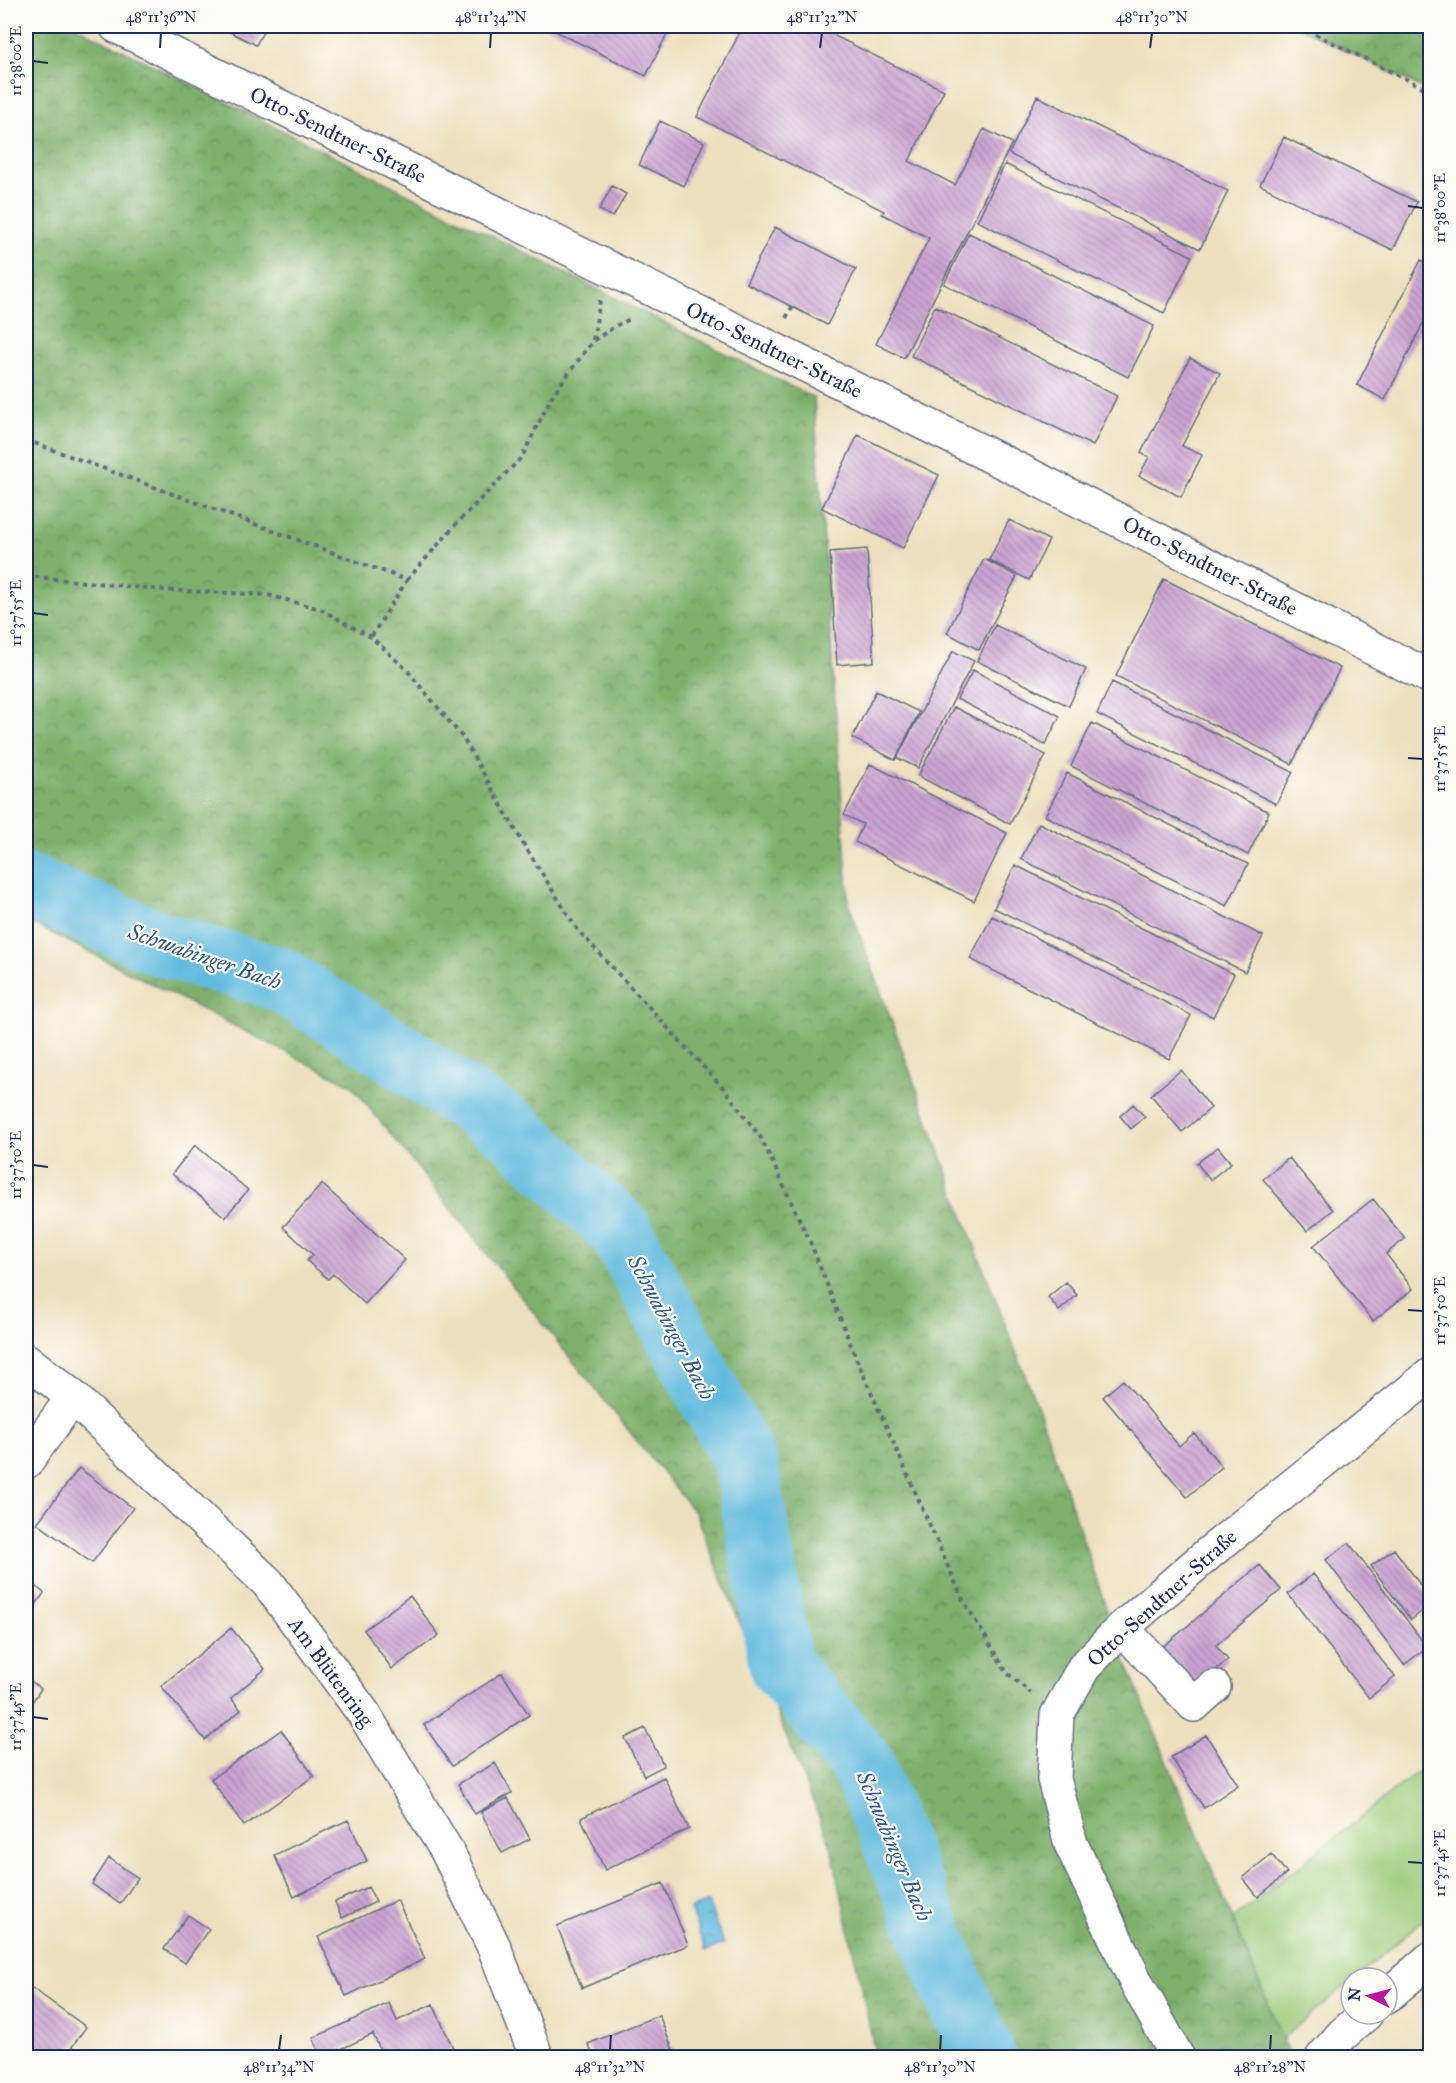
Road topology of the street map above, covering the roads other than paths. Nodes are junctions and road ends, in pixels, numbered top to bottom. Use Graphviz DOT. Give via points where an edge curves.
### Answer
graph roads {
  1 [pos="116,26"];
  2 [pos="1431,677"];
  3 [pos="26,1360"];
  4 [pos="1431,1375"];
  5 [pos="73,1397"];
  6 [pos="26,1462"];
  7 [pos="1122,1628"];
  8 [pos="1214,1687"];
  9 [pos="1431,1959"];
  10 [pos="1399,1986"];
  11 [pos="1352,2026"];
  12 [pos="537,2058"];
  13 [pos="1178,2058"];
  14 [pos="1322,2058"];
  1 -- 2 [label="street, Otto-Sendtner-Straße"];
  3 -- 5 [label="street, Am Blütenring"];
  4 -- 7 [label="street, Otto-Sendtner-Straße"];
  5 -- 6 [label="street"];
  5 -- 12 [label="street, Am Blütenring" via="268,1584 364,1714 447,1851 494,1947"];
  7 -- 8 [label="street" via="1194,1705"];
  7 -- 13 [label="street, Otto-Sendtner-Straße" via="1084,1667 1057,1715 1053,1779 1071,1844 1135,1980"];
  9 -- 10 [label="street"];
  11 -- 14 [label="street"];
}
